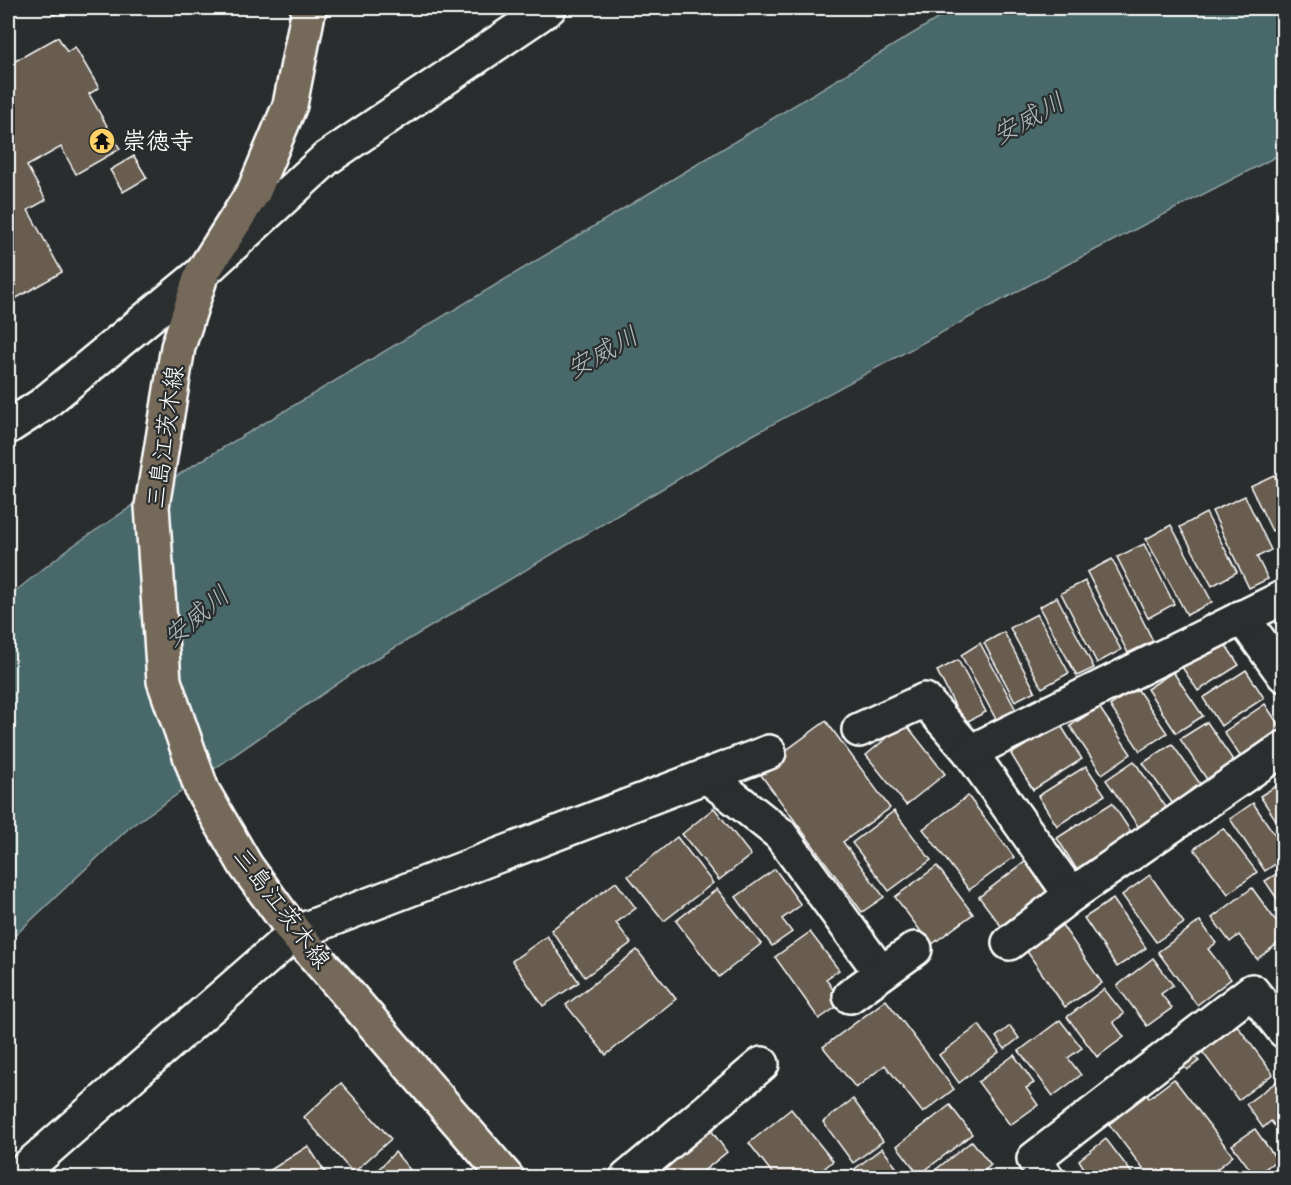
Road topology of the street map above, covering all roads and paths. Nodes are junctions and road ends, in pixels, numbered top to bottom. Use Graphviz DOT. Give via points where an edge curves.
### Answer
graph roads {
  1 [pos="309,8"];
  2 [pos="549,8"];
  3 [pos="202,273"];
  4 [pos="12,422"];
  5 [pos="1284,597"];
  6 [pos="1242,617"];
  7 [pos="1284,675"];
  8 [pos="859,730"];
  9 [pos="1284,748"];
  10 [pos="770,752"];
  11 [pos="970,752"];
  12 [pos="707,776"];
  13 [pos="1071,895"];
  14 [pos="286,920"];
  15 [pos="1009,943"];
  16 [pos="915,949"];
  17 [pos="881,973"];
  18 [pos="850,996"];
  19 [pos="1284,1030"];
  20 [pos="762,1064"];
  21 [pos="15,1178"];
  22 [pos="507,1178"];
  23 [pos="627,1178"];
  24 [pos="1047,1178"];
  1 -- 3 [label="main road, 三島江茨木線" via="290,105 254,191"];
  2 -- 3 [label="street" via="327,158"];
  3 -- 4 [label="street" via="42,405"];
  3 -- 14 [label="main road, 三島江茨木線" via="178,347 152,506 164,681 202,789 246,866"];
  5 -- 6 [label="street"];
  6 -- 7 [label="street"];
  6 -- 11 [label="street"];
  8 -- 11 [label="street" via="926,700"];
  9 -- 13 [label="street"];
  10 -- 12 [label="street"];
  11 -- 13 [label="street"];
  12 -- 14 [label="street"];
  12 -- 17 [label="street" via="780,834"];
  13 -- 15 [label="street"];
  14 -- 21 [label="street"];
  14 -- 22 [label="main road, 三島江茨木線"];
  16 -- 17 [label="street"];
  17 -- 18 [label="street"];
  19 -- 24 [label="street" via="1252,991 1034,1159"];
  20 -- 23 [label="street"];
}
